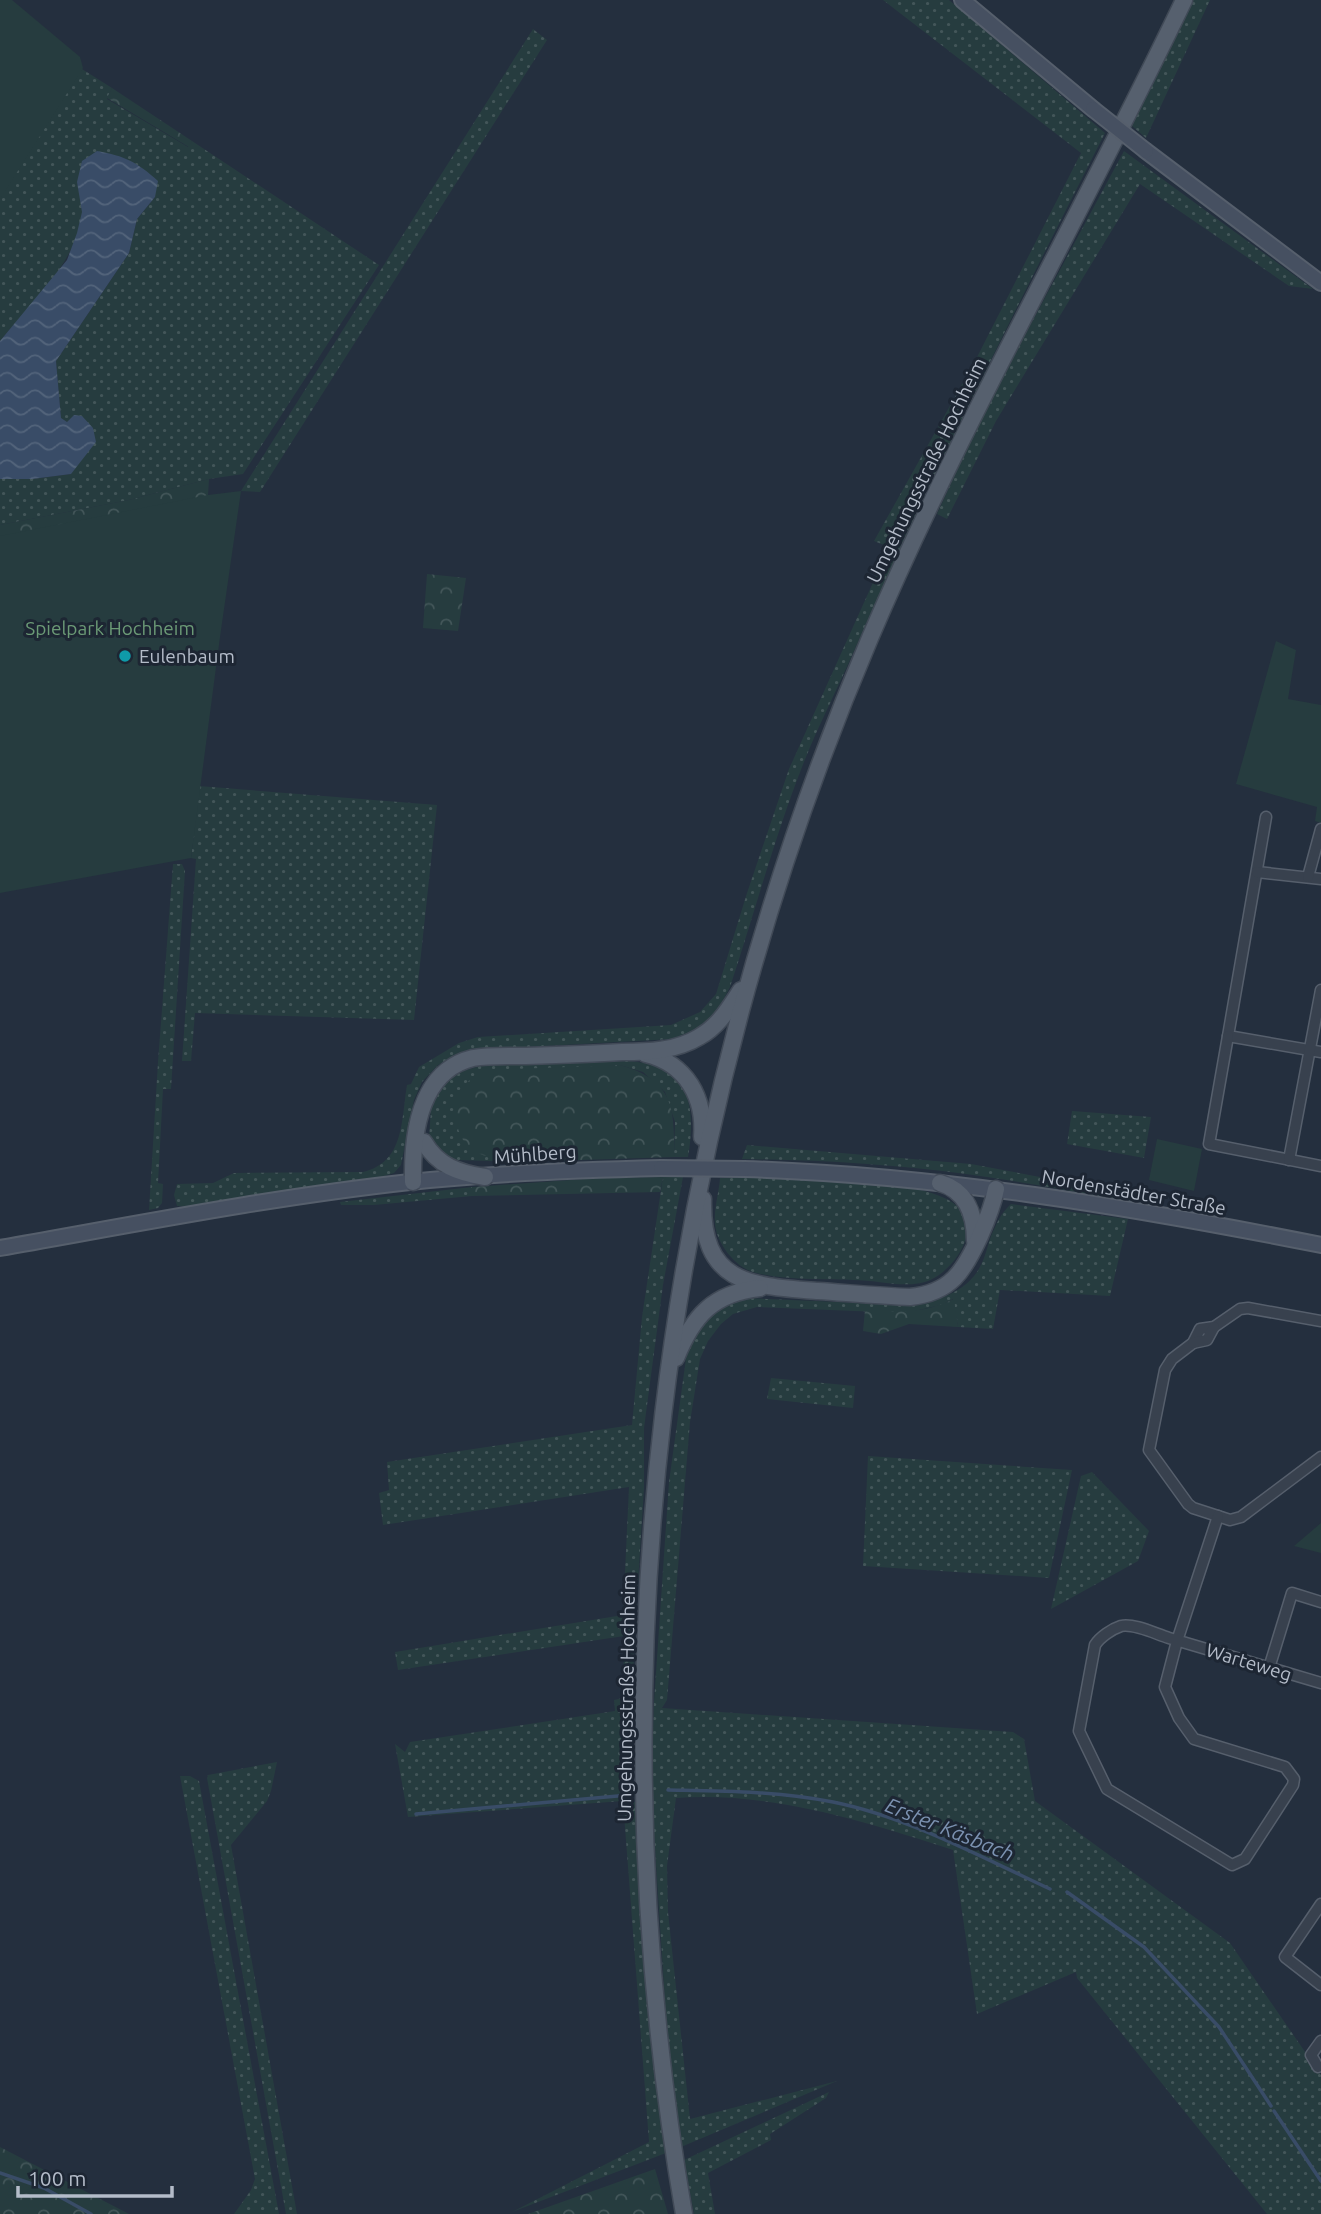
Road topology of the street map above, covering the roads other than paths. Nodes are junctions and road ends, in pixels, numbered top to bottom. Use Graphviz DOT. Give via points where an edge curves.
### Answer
graph roads {
  1 [pos="962,0"];
  2 [pos="1184,0"];
  3 [pos="1321,284"];
  4 [pos="1266,817"];
  5 [pos="1321,829"];
  6 [pos="1257,872"];
  7 [pos="1308,877"];
  8 [pos="1321,879"];
  9 [pos="750,976"];
  10 [pos="1321,990"];
  11 [pos="1228,1036"];
  12 [pos="1310,1050"];
  13 [pos="634,1052"];
  14 [pos="1321,1052"];
  15 [pos="419,1121"];
  16 [pos="424,1142"];
  17 [pos="705,1158"];
  18 [pos="1289,1160"];
  19 [pos="1321,1166"];
  20 [pos="744,1169"];
  21 [pos="485,1177"];
  22 [pos="413,1182"];
  23 [pos="699,1183"];
  24 [pos="940,1183"];
  25 [pos="993,1188"];
  26 [pos="975,1226"];
  27 [pos="1321,1245"];
  28 [pos="0,1248"];
  29 [pos="974,1248"];
  30 [pos="769,1288"];
  31 [pos="1321,1321"];
  32 [pos="667,1380"];
  33 [pos="1321,1457"];
  34 [pos="1218,1516"];
  35 [pos="1321,1602"];
  36 [pos="1177,1641"];
  37 [pos="1269,1668"];
  38 [pos="1321,1683"];
  39 [pos="1321,1904"];
  40 [pos="1321,1985"];
  41 [pos="1321,2041"];
  42 [pos="1318,2067"];
  43 [pos="684,2214"];
  1 -- 3 [label="main road, bridge" via="1093,109"];
  2 -- 9 [label="main road, Umgehungsstraße Hochheim" via="908,553 829,739"];
  4 -- 6 [label="street"];
  5 -- 7 [label="street"];
  6 -- 7 [label="street"];
  6 -- 11 [label="street"];
  7 -- 8 [label="street"];
  9 -- 13 [label="main road" via="724,1017 701,1037 671,1048"];
  9 -- 17 [label="main road"];
  10 -- 12 [label="street"];
  11 -- 12 [label="street"];
  11 -- 18 [label="street" via="1209,1144"];
  12 -- 14 [label="street"];
  12 -- 18 [label="street"];
  13 -- 15 [label="main road" via="464,1061 434,1083"];
  13 -- 23 [label="main road" via="670,1063 695,1091 703,1119"];
  15 -- 16 [label="main road"];
  15 -- 22 [label="main road"];
  16 -- 21 [label="main road" via="442,1164"];
  16 -- 22 [label="main road" via="424,1166"];
  17 -- 23 [label="main road"];
  17 -- 30 [label="main road" via="704,1227 711,1249 735,1276"];
  18 -- 19 [label="street"];
  20 -- 21 [label="main road, Mühlberg, bridge" via="660,1168"];
  20 -- 24 [label="main road, Nordenstädter Straße"];
  21 -- 22 [label="main road, Mühlberg"];
  22 -- 28 [label="main road, Mühlberg"];
  23 -- 32 [label="main road, Umgehungsstraße Hochheim"];
  24 -- 25 [label="main road, Nordenstädter Straße"];
  24 -- 26 [label="main road" via="964,1198"];
  25 -- 26 [label="main road" via="978,1202"];
  25 -- 27 [label="main road, Nordenstädter Straße"];
  25 -- 29 [label="main road" via="991,1210"];
  26 -- 29 [label="main road"];
  29 -- 30 [label="main road" via="952,1281 919,1296"];
  30 -- 32 [label="main road" via="731,1294 701,1314 686,1333"];
  31 -- 34 [label="street" via="1240,1309 1214,1327 1200,1329 1193,1343 1165,1370 1149,1450 1188,1504"];
  32 -- 43 [label="main road, Umgehungsstraße Hochheim" via="648,1589 645,1826 657,2012"];
  33 -- 34 [label="street" via="1247,1514 1235,1520"];
  34 -- 36 [label="street"];
  35 -- 37 [label="street" via="1292,1593"];
  36 -- 36 [label="street" via="1122,1626 1101,1637 1095,1645 1080,1735 1111,1793 1237,1865 1294,1779 1280,1765 1189,1734 1165,1687"];
  36 -- 37 [label="street, Warteweg"];
  37 -- 38 [label="street, Warteweg"];
  39 -- 40 [label="street" via="1285,1957"];
  41 -- 42 [label="street" via="1311,2056"];
}
